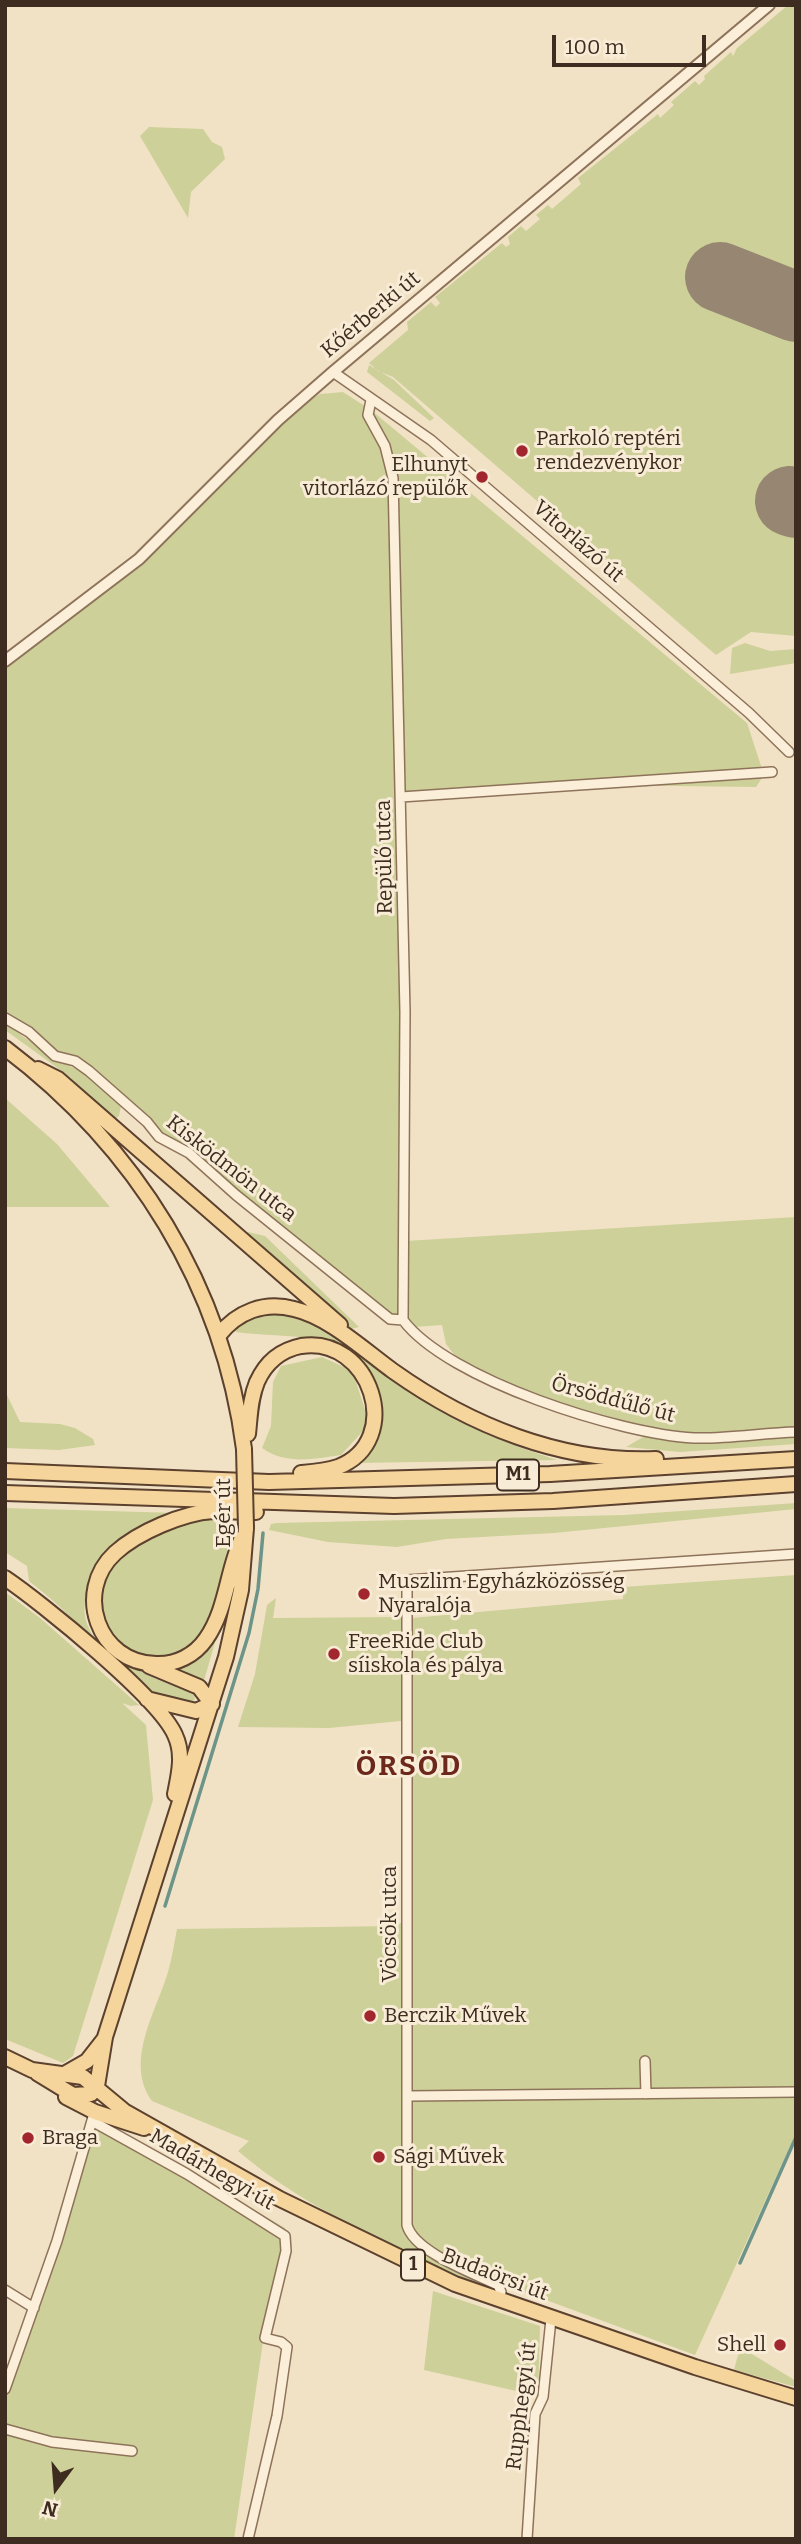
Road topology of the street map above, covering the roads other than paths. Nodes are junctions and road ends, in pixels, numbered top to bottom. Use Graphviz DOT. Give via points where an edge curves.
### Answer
graph roads {
  1 [pos="769,5"];
  2 [pos="333,372"];
  3 [pos="371,400"];
  4 [pos="5,661"];
  5 [pos="789,752"];
  6 [pos="772,772"];
  7 [pos="401,797"];
  8 [pos="5,1018"];
  9 [pos="5,1048"];
  10 [pos="23,1062"];
  11 [pos="403,1320"];
  12 [pos="219,1335"];
  13 [pos="377,1359"];
  14 [pos="796,1432"];
  15 [pos="244,1449"];
  16 [pos="796,1459"];
  17 [pos="767,1462"];
  18 [pos="5,1471"];
  19 [pos="269,1482"];
  20 [pos="796,1485"];
  21 [pos="5,1493"];
  22 [pos="319,1505"];
  23 [pos="246,1528"];
  24 [pos="796,1554"];
  25 [pos="5,1578"];
  26 [pos="145,1664"];
  27 [pos="147,1699"];
  28 [pos="212,1704"];
  29 [pos="175,1816"];
  30 [pos="106,2037"];
  31 [pos="5,2057"];
  32 [pos="645,2061"];
  33 [pos="32,2070"];
  34 [pos="63,2074"];
  35 [pos="92,2082"];
  36 [pos="796,2092"];
  37 [pos="646,2094"];
  38 [pos="85,2096"];
  39 [pos="408,2096"];
  40 [pos="93,2117"];
  41 [pos="159,2132"];
  42 [pos="5,2290"];
  43 [pos="499,2300"];
  44 [pos="34,2308"];
  45 [pos="551,2319"];
  46 [pos="5,2389"];
  47 [pos="796,2398"];
  48 [pos="8,2430"];
  49 [pos="132,2451"];
  50 [pos="248,2539"];
  51 [pos="527,2539"];
  1 -- 2 [label="street, Kőérberki út"];
  2 -- 3 [label="street, Vitorlázó út"];
  2 -- 4 [label="street, Kőérberki út" via="139,559"];
  3 -- 5 [label="street, Vitorlázó út" via="474,476"];
  3 -- 7 [label="street, Repülő utca" via="368,415 385,446 393,478"];
  6 -- 7 [label="street"];
  7 -- 11 [label="street, Repülő utca"];
  8 -- 11 [label="street, Kisködmön utca" via="29,1031 55,1056 89,1071 159,1138 189,1153 390,1319"];
  9 -- 10 [label="main road, Egér út"];
  10 -- 12 [label="main road, Egér út" via="107,1142 154,1203 188,1261"];
  10 -- 13 [label="main road" via="58,1079"];
  11 -- 14 [label="street, Örsöddűlő út" via="422,1342 468,1370 574,1412 695,1438"];
  12 -- 13 [label="main road" via="240,1314 282,1307 309,1315"];
  12 -- 15 [label="main road, Egér út" via="235,1389"];
  13 -- 17 [label="main road" via="443,1403 535,1443 631,1458 729,1455"];
  15 -- 19 [label="main road" via="255,1387 279,1354 306,1346 328,1348 352,1361 365,1377 375,1416 369,1438 357,1453 338,1467"];
  15 -- 23 [label="main road, Egér út, bridge"];
  16 -- 17 [label="main road, M1"];
  17 -- 19 [label="main road, M1"];
  18 -- 19 [label="main road, M1"];
  20 -- 22 [label="main road, M1" via="553,1501"];
  21 -- 22 [label="main road, M1"];
  22 -- 26 [label="main road" via="282,1512 200,1514 137,1538 116,1552 96,1581 95,1617 113,1648"];
  23 -- 26 [label="main road" via="206,1639 187,1657"];
  23 -- 28 [label="main road, Egér út" via="241,1590"];
  24 -- 39 [label="street, Vöcsök utca" via="407,1580"];
  25 -- 27 [label="main road"];
  26 -- 28 [label="main road" via="199,1687"];
  27 -- 28 [label="main road" via="196,1711"];
  27 -- 29 [label="main road" via="166,1720 179,1746"];
  28 -- 29 [label="main road, Egér út"];
  29 -- 30 [label="main road, Egér út"];
  30 -- 34 [label="main road" via="87,2061"];
  30 -- 35 [label="main road, Egér út"];
  30 -- 41 [label="main road" via="109,2087 120,2102"];
  31 -- 33 [label="main road, Budaörsi út / 1"];
  32 -- 37 [label="street"];
  33 -- 34 [label="main road, Budaörsi út / 1"];
  33 -- 38 [label="main road" via="73,2095"];
  33 -- 40 [label="main road, Budaörsi út / 1"];
  34 -- 35 [label="main road, Budaörsi út / 1"];
  35 -- 38 [label="main road, Egér út"];
  35 -- 41 [label="main road, Budaörsi út / 1" via="119,2108"];
  36 -- 37 [label="street"];
  37 -- 39 [label="street"];
  38 -- 40 [label="main road"];
  39 -- 43 [label="street, Vöcsök utca" via="409,2232 429,2250 498,2286"];
  40 -- 41 [label="main road, Budaörsi út / 1"];
  40 -- 44 [label="street"];
  40 -- 50 [label="street, Madárhegyi út" via="281,2230 287,2241 265,2338 287,2347 281,2393"];
  41 -- 43 [label="main road, Budaörsi út / 1" via="342,2231"];
  42 -- 44 [label="street"];
  43 -- 45 [label="main road, Budaörsi út / 1"];
  44 -- 46 [label="street"];
  45 -- 47 [label="main road, Budaörsi út / 1"];
  45 -- 51 [label="street, Rupphegyi út" via="543,2397 535,2414"];
  48 -- 49 [label="street" via="52,2442"];
}
